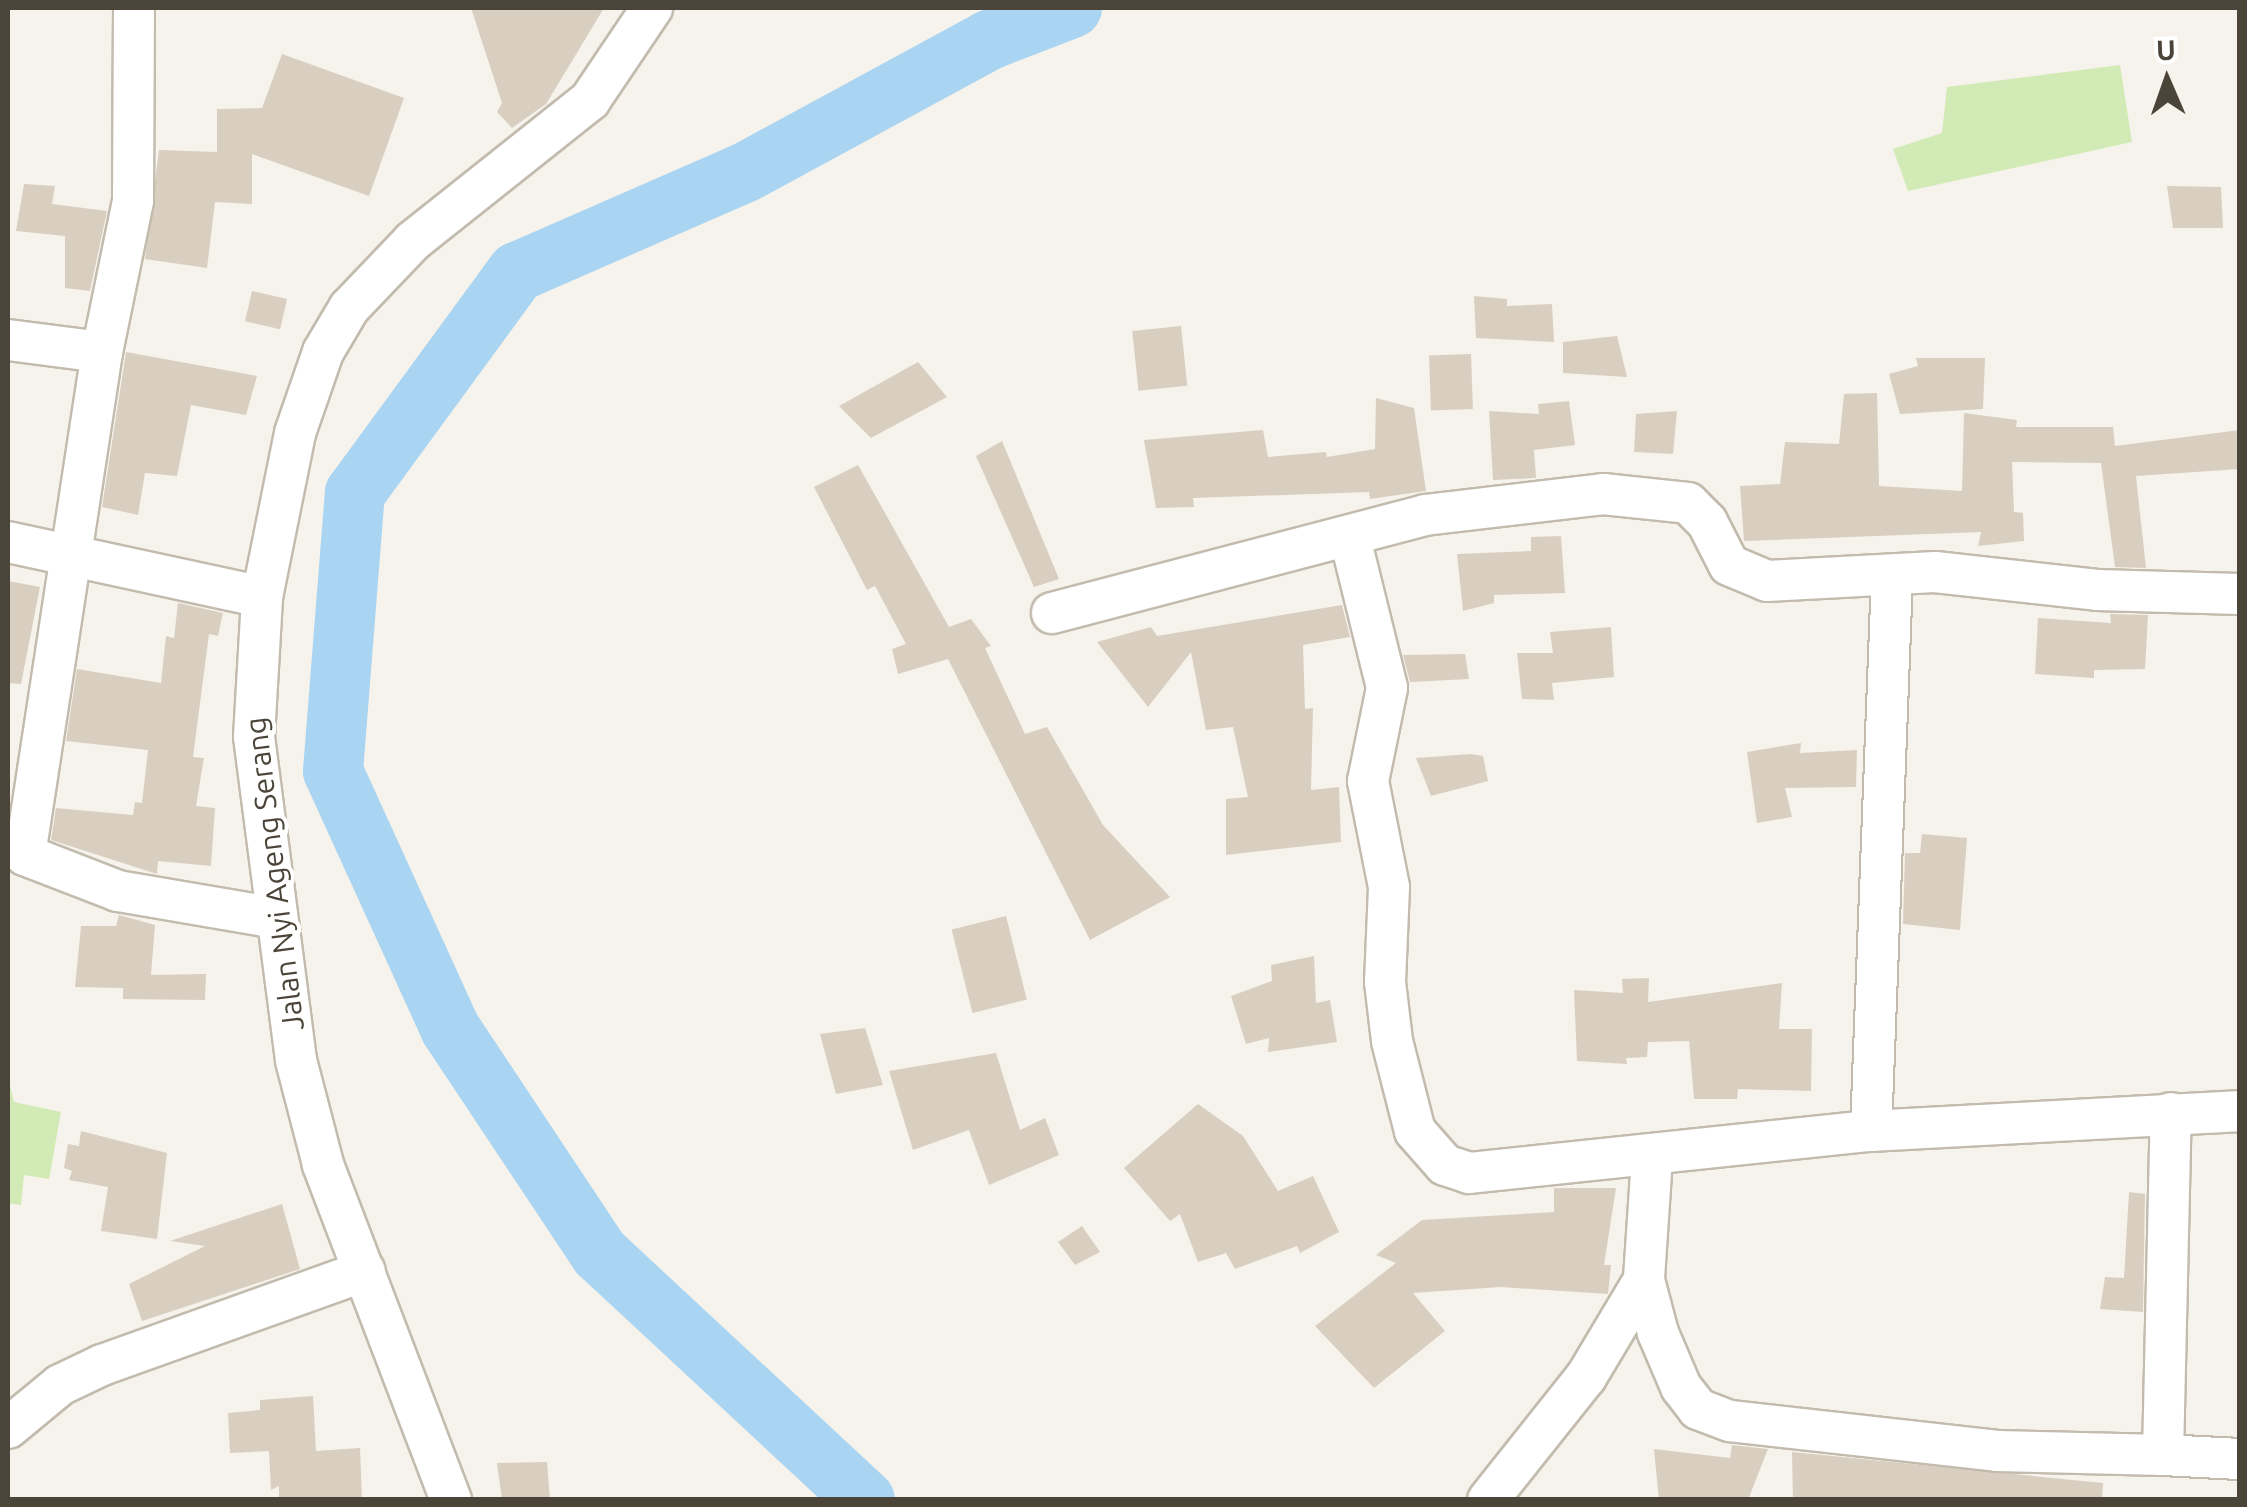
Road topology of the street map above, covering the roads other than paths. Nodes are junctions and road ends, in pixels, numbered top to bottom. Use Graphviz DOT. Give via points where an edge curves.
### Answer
graph roads {
  1 [pos="134,8"];
  2 [pos="652,8"];
  3 [pos="8,340"];
  4 [pos="102,352"];
  5 [pos="1350,538"];
  6 [pos="8,542"];
  7 [pos="69,555"];
  8 [pos="1892,576"];
  9 [pos="2240,594"];
  10 [pos="262,597"];
  11 [pos="1052,613"];
  12 [pos="16,853"];
  13 [pos="276,918"];
  14 [pos="2240,1111"];
  15 [pos="2171,1113"];
  16 [pos="1871,1132"];
  17 [pos="1652,1158"];
  18 [pos="365,1271"];
  19 [pos="1644,1280"];
  20 [pos="8,1428"];
  21 [pos="2163,1455"];
  22 [pos="2240,1458"];
  23 [pos="451,1500"];
  24 [pos="1488,1500"];
  1 -- 4 [label="street" via="133,201"];
  2 -- 10 [label="street, Jalan Nyi Ageng Serang" via="590,100 413,241 348,308 322,352 295,432"];
  3 -- 4 [label="street"];
  4 -- 7 [label="street"];
  5 -- 8 [label="street" via="1425,516 1603,494 1653,497 1700,513 1729,565 1752,578"];
  5 -- 11 [label="street"];
  5 -- 17 [label="street" via="1387,688 1368,781 1389,887 1385,982 1392,1041 1415,1131 1444,1166 1469,1173"];
  6 -- 7 [label="street"];
  7 -- 10 [label="street"];
  7 -- 12 [label="street"];
  8 -- 9 [label="street" via="1935,572 2079,589"];
  8 -- 16 [label="street"];
  10 -- 13 [label="street, Jalan Nyi Ageng Serang" via="254,737"];
  12 -- 13 [label="street" via="118,891"];
  13 -- 18 [label="street, Jalan Nyi Ageng Serang" via="296,1060 323,1164"];
  14 -- 15 [label="street"];
  15 -- 16 [label="street"];
  15 -- 21 [label="street"];
  16 -- 17 [label="street"];
  17 -- 19 [label="street"];
  18 -- 20 [label="street" via="102,1365 60,1385"];
  18 -- 23 [label="street, Jalan Nyi Ageng Serang"];
  19 -- 21 [label="street" via="1681,1387 1698,1409 1730,1420 1997,1451"];
  19 -- 24 [label="street" via="1586,1377"];
  21 -- 22 [label="street"];
}
